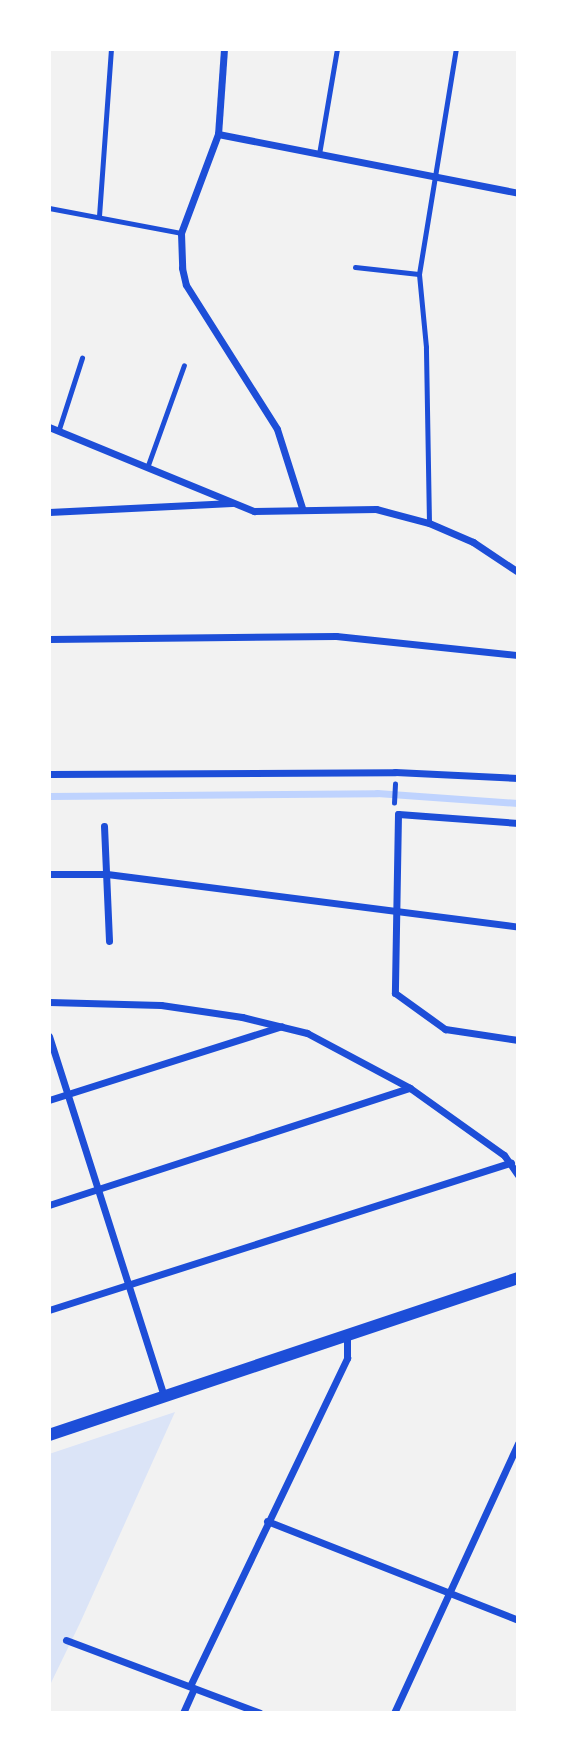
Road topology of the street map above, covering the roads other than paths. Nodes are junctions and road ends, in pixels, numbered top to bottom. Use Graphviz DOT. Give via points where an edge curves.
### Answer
graph roads {
  1 [pos="111,49"];
  2 [pos="223,49"];
  3 [pos="337,49"];
  4 [pos="456,49"];
  5 [pos="218,134"];
  6 [pos="319,154"];
  7 [pos="433,176"];
  8 [pos="518,193"];
  9 [pos="49,208"];
  10 [pos="99,216"];
  11 [pos="181,233"];
  12 [pos="355,267"];
  13 [pos="419,274"];
  14 [pos="82,358"];
  15 [pos="184,365"];
  16 [pos="49,427"];
  17 [pos="59,429"];
  18 [pos="148,465"];
  19 [pos="236,503"];
  20 [pos="302,508"];
  21 [pos="49,512"];
  22 [pos="429,523"];
  23 [pos="518,572"];
  24 [pos="49,639"];
  25 [pos="518,655"];
  26 [pos="49,774"];
  27 [pos="518,778"];
  28 [pos="518,823"];
  29 [pos="104,826"];
  30 [pos="49,874"];
  31 [pos="107,874"];
  32 [pos="396,911"];
  33 [pos="518,927"];
  34 [pos="109,941"];
  35 [pos="49,1002"];
  36 [pos="283,1025"];
  37 [pos="49,1036"];
  38 [pos="518,1040"];
  39 [pos="410,1088"];
  40 [pos="68,1094"];
  41 [pos="49,1100"];
  42 [pos="511,1163"];
  43 [pos="518,1175"];
  44 [pos="98,1189"];
  45 [pos="49,1205"];
  46 [pos="518,1278"];
  47 [pos="129,1285"];
  48 [pos="49,1310"];
  49 [pos="347,1338"];
  50 [pos="164,1397"];
  51 [pos="49,1435"];
  52 [pos="518,1444"];
  53 [pos="267,1521"];
  54 [pos="450,1594"];
  55 [pos="518,1620"];
  56 [pos="66,1640"];
  57 [pos="192,1687"];
  58 [pos="183,1713"];
  59 [pos="260,1713"];
  60 [pos="394,1713"];
  1 -- 10 [label="lane"];
  2 -- 5 [label="street"];
  3 -- 6 [label="lane"];
  4 -- 7 [label="lane"];
  5 -- 6 [label="street"];
  5 -- 11 [label="street"];
  6 -- 7 [label="street"];
  7 -- 8 [label="street"];
  7 -- 13 [label="lane"];
  9 -- 10 [label="lane"];
  10 -- 11 [label="lane"];
  11 -- 20 [label="street" via="186,285 277,429"];
  12 -- 13 [label="lane"];
  13 -- 22 [label="lane" via="426,347"];
  14 -- 17 [label="lane"];
  15 -- 18 [label="lane"];
  16 -- 17 [label="street"];
  17 -- 18 [label="street"];
  18 -- 19 [label="street"];
  19 -- 20 [label="street" via="254,511"];
  19 -- 21 [label="street"];
  20 -- 22 [label="street" via="376,509"];
  22 -- 23 [label="street" via="473,542"];
  24 -- 25 [label="street" via="336,636"];
  26 -- 27 [label="street" via="395,772"];
  28 -- 32 [label="street" via="398,814"];
  29 -- 31 [label="street"];
  30 -- 31 [label="street"];
  31 -- 32 [label="street"];
  31 -- 34 [label="street"];
  32 -- 33 [label="street"];
  32 -- 38 [label="street" via="395,993 445,1028"];
  35 -- 36 [label="street" via="161,1004"];
  36 -- 39 [label="street" via="349,1053"];
  36 -- 40 [label="street"];
  37 -- 40 [label="street"];
  39 -- 42 [label="street"];
  39 -- 44 [label="street"];
  40 -- 41 [label="street"];
  40 -- 44 [label="street"];
  42 -- 43 [label="street"];
  42 -- 47 [label="street"];
  44 -- 45 [label="street"];
  44 -- 47 [label="street"];
  46 -- 49 [label="street"];
  47 -- 48 [label="street"];
  47 -- 50 [label="street"];
  49 -- 50 [label="street"];
  49 -- 53 [label="street" via="347,1358"];
  50 -- 51 [label="street"];
  52 -- 54 [label="street"];
  53 -- 54 [label="street"];
  53 -- 57 [label="street"];
  54 -- 55 [label="street"];
  54 -- 60 [label="street"];
  56 -- 57 [label="street"];
  57 -- 58 [label="street"];
  57 -- 59 [label="street"];
}
